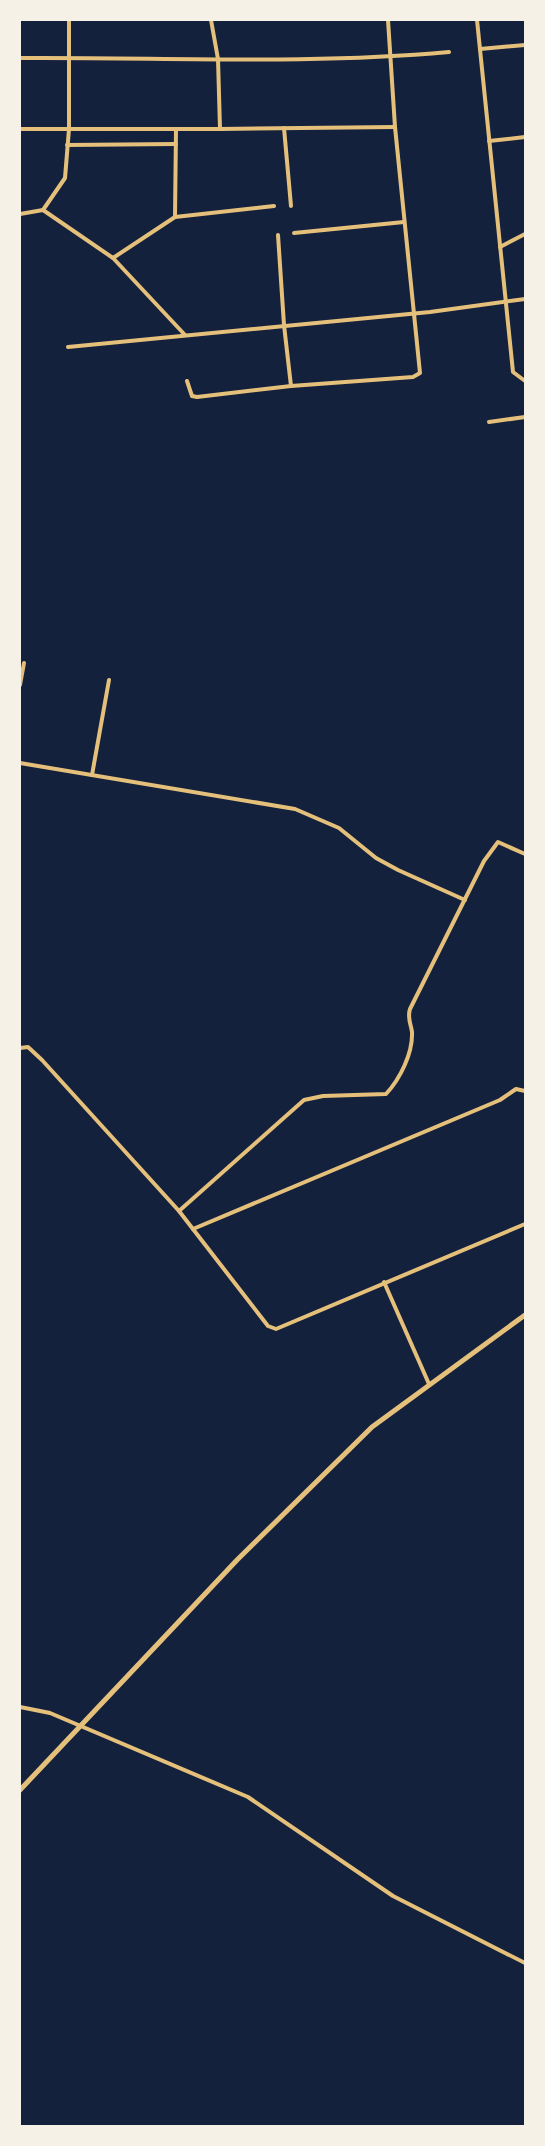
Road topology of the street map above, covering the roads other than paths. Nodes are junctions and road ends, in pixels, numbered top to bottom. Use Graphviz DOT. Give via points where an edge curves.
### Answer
graph roads {
  1 [pos="69,20"];
  2 [pos="211,20"];
  3 [pos="388,20"];
  4 [pos="477,20"];
  5 [pos="525,45"];
  6 [pos="480,49"];
  7 [pos="449,52"];
  8 [pos="20,58"];
  9 [pos="69,58"];
  10 [pos="392,58"];
  11 [pos="218,59"];
  12 [pos="395,126"];
  13 [pos="284,128"];
  14 [pos="20,129"];
  15 [pos="69,129"];
  16 [pos="176,129"];
  17 [pos="220,129"];
  18 [pos="525,137"];
  19 [pos="489,141"];
  20 [pos="176,144"];
  21 [pos="67,145"];
  22 [pos="274,206"];
  23 [pos="292,206"];
  24 [pos="43,210"];
  25 [pos="20,214"];
  26 [pos="175,217"];
  27 [pos="404,222"];
  28 [pos="294,233"];
  29 [pos="525,234"];
  30 [pos="278,235"];
  31 [pos="500,247"];
  32 [pos="113,258"];
  33 [pos="525,300"];
  34 [pos="505,303"];
  35 [pos="415,313"];
  36 [pos="284,325"];
  37 [pos="185,335"];
  38 [pos="68,347"];
  39 [pos="187,381"];
  40 [pos="525,381"];
  41 [pos="291,386"];
  42 [pos="525,417"];
  43 [pos="489,422"];
  44 [pos="24,663"];
  45 [pos="109,680"];
  46 [pos="20,685"];
  47 [pos="20,763"];
  48 [pos="92,774"];
  49 [pos="525,854"];
  50 [pos="464,900"];
  51 [pos="20,1048"];
  52 [pos="525,1091"];
  53 [pos="179,1211"];
  54 [pos="525,1224"];
  55 [pos="193,1229"];
  56 [pos="384,1282"];
  57 [pos="525,1315"];
  58 [pos="429,1384"];
  59 [pos="20,1707"];
  60 [pos="81,1726"];
  61 [pos="20,1790"];
  62 [pos="525,1963"];
  1 -- 9 [label="street"];
  2 -- 11 [label="street"];
  3 -- 10 [label="street"];
  4 -- 6 [label="street"];
  5 -- 6 [label="street"];
  6 -- 19 [label="street"];
  7 -- 10 [label="street"];
  8 -- 9 [label="street"];
  9 -- 11 [label="street"];
  9 -- 15 [label="street"];
  10 -- 11 [label="street"];
  10 -- 12 [label="street"];
  11 -- 17 [label="street"];
  12 -- 13 [label="street"];
  12 -- 27 [label="street"];
  13 -- 17 [label="street"];
  13 -- 23 [label="street"];
  14 -- 15 [label="street"];
  15 -- 16 [label="street"];
  15 -- 21 [label="street"];
  16 -- 17 [label="street"];
  16 -- 20 [label="street"];
  18 -- 19 [label="street"];
  19 -- 31 [label="street"];
  20 -- 21 [label="street"];
  20 -- 26 [label="street"];
  21 -- 24 [label="street" via="65,178"];
  22 -- 26 [label="street"];
  24 -- 25 [label="street"];
  24 -- 32 [label="street"];
  26 -- 32 [label="street"];
  27 -- 28 [label="street"];
  27 -- 35 [label="street"];
  29 -- 31 [label="street"];
  30 -- 36 [label="street"];
  31 -- 34 [label="street"];
  32 -- 37 [label="street"];
  33 -- 34 [label="street"];
  34 -- 35 [label="street"];
  34 -- 40 [label="street" via="513,372"];
  35 -- 36 [label="street"];
  35 -- 41 [label="street" via="420,373 412,377"];
  36 -- 37 [label="street"];
  36 -- 41 [label="street"];
  37 -- 38 [label="street"];
  39 -- 41 [label="street" via="192,396 197,397"];
  42 -- 43 [label="street"];
  44 -- 46 [label="street"];
  45 -- 48 [label="street"];
  47 -- 48 [label="street"];
  48 -- 50 [label="street" via="295,809 339,828 376,858 398,870"];
  49 -- 50 [label="street" via="498,842"];
  50 -- 53 [label="street" via="410,1009 411,1049 386,1094 323,1096 304,1100"];
  51 -- 53 [label="street" via="28,1047 42,1060"];
  52 -- 55 [label="street" via="516,1089 500,1100"];
  53 -- 55 [label="street"];
  54 -- 56 [label="street"];
  55 -- 56 [label="street" via="268,1326 276,1329"];
  56 -- 58 [label="street"];
  57 -- 58 [label="main road"];
  58 -- 60 [label="main road" via="372,1427 307,1489"];
  59 -- 60 [label="street" via="50,1712"];
  60 -- 61 [label="main road"];
  60 -- 62 [label="street" via="248,1797 394,1896"];
}
